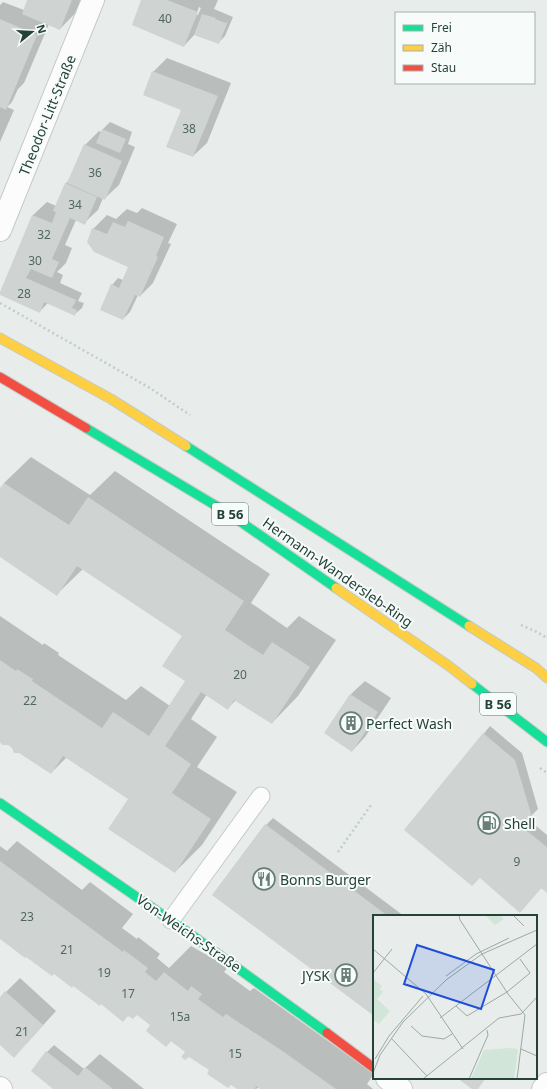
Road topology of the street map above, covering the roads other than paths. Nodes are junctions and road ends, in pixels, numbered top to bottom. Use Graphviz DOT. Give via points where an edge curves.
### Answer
graph roads {
  1 [pos="93,0"];
  2 [pos="0,230"];
  3 [pos="0,338"];
  4 [pos="0,377"];
  5 [pos="547,678"];
  6 [pos="547,742"];
  7 [pos="261,796"];
  8 [pos="0,803"];
  9 [pos="171,920"];
  10 [pos="373,1067"];
  11 [pos="388,1079"];
  12 [pos="547,1084"];
  13 [pos="401,1089"];
  14 [pos="543,1089"];
  1 -- 2 [label="street, Theodor-Litt-Straße"];
  3 -- 5 [label="main road, Hermann-Wandersleb-Ring / B 56" via="111,399 536,668"];
  4 -- 6 [label="main road, Hermann-Wandersleb-Ring / B 56" via="228,513 449,666"];
  7 -- 9 [label="lane"];
  8 -- 9 [label="main road, Von-Weichs-Straße"];
  9 -- 10 [label="main road, Von-Weichs-Straße"];
  11 -- 13 [label="street"];
  12 -- 14 [label="street"];
}
